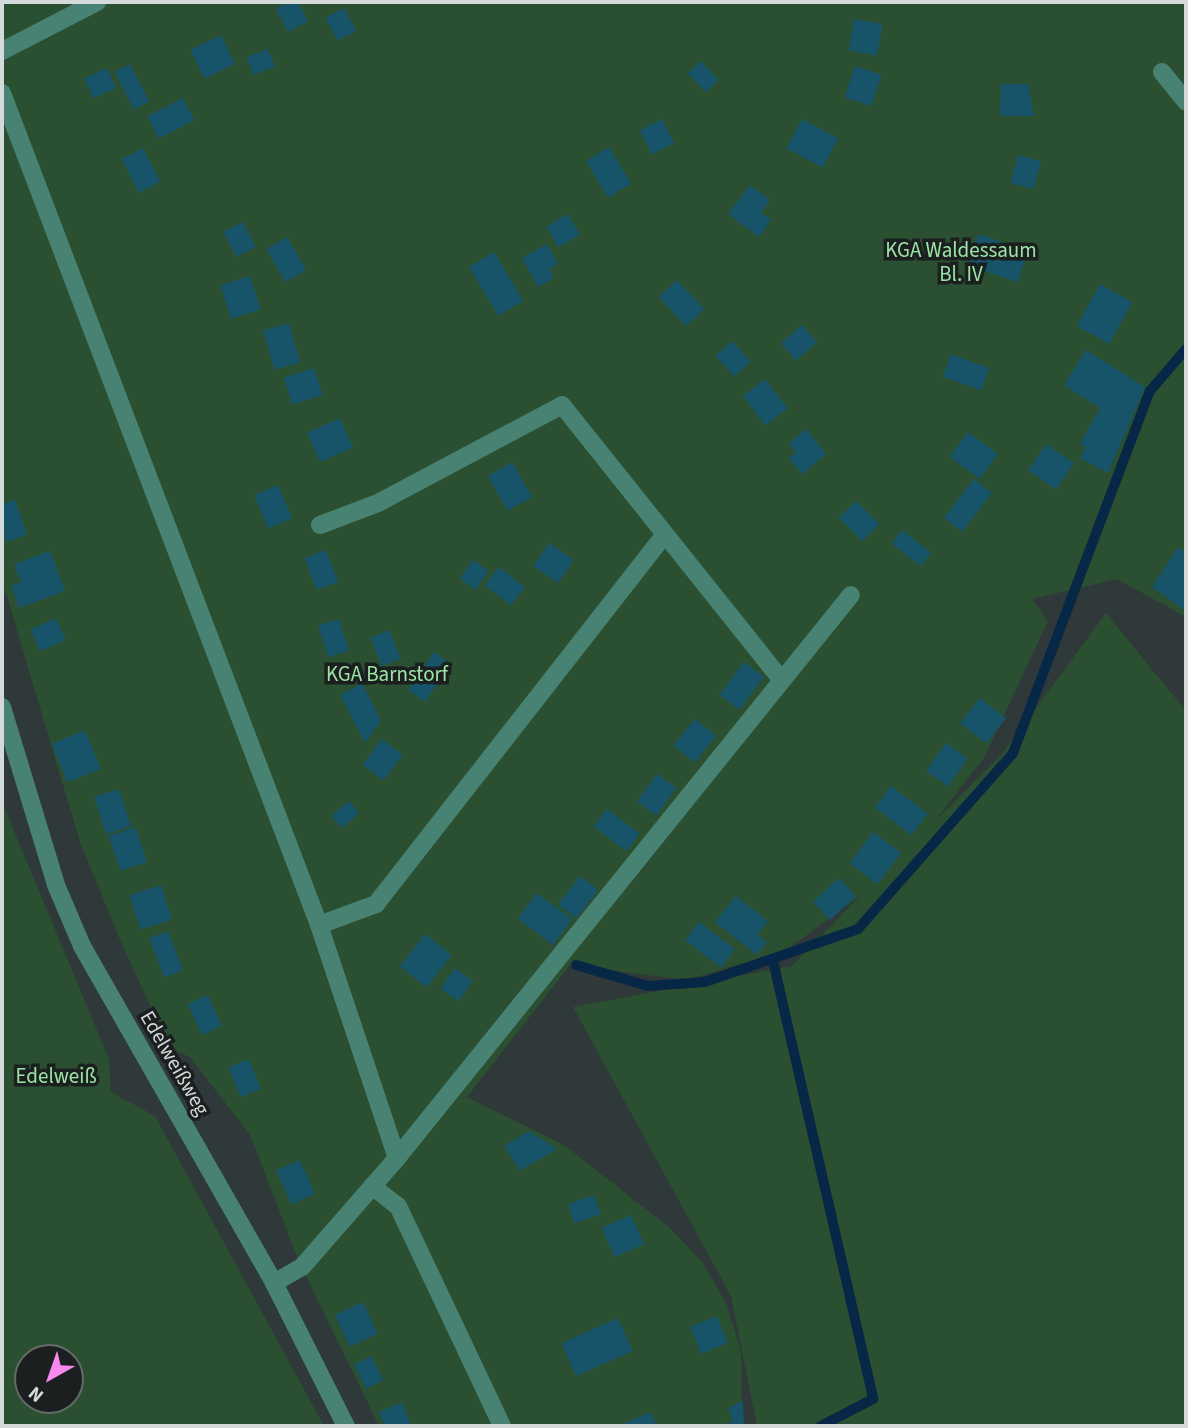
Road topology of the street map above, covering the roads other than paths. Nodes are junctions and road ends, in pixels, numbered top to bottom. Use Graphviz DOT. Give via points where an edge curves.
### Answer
graph roads {
  1 [pos="97,2"];
  2 [pos="2,51"];
  3 [pos="1162,72"];
  4 [pos="2,93"];
  5 [pos="1186,102"];
  6 [pos="320,526"];
  7 [pos="664,535"];
  8 [pos="851,595"];
  9 [pos="780,678"];
  10 [pos="2,707"];
  11 [pos="319,926"];
  12 [pos="397,1158"];
  13 [pos="372,1186"];
  14 [pos="274,1283"];
  15 [pos="346,1426"];
  16 [pos="502,1426"];
  1 -- 2 [label="street"];
  3 -- 5 [label="street"];
  4 -- 11 [label="street"];
  6 -- 7 [label="street" via="378,503 562,405"];
  7 -- 9 [label="street"];
  7 -- 11 [label="street" via="376,904"];
  8 -- 9 [label="street"];
  9 -- 12 [label="street"];
  10 -- 14 [label="street, Edelweißweg" via="52,872 82,946"];
  11 -- 12 [label="street"];
  12 -- 13 [label="street"];
  13 -- 14 [label="street" via="302,1267"];
  13 -- 16 [label="street" via="398,1206"];
  14 -- 15 [label="street, Edelweißweg"];
}
